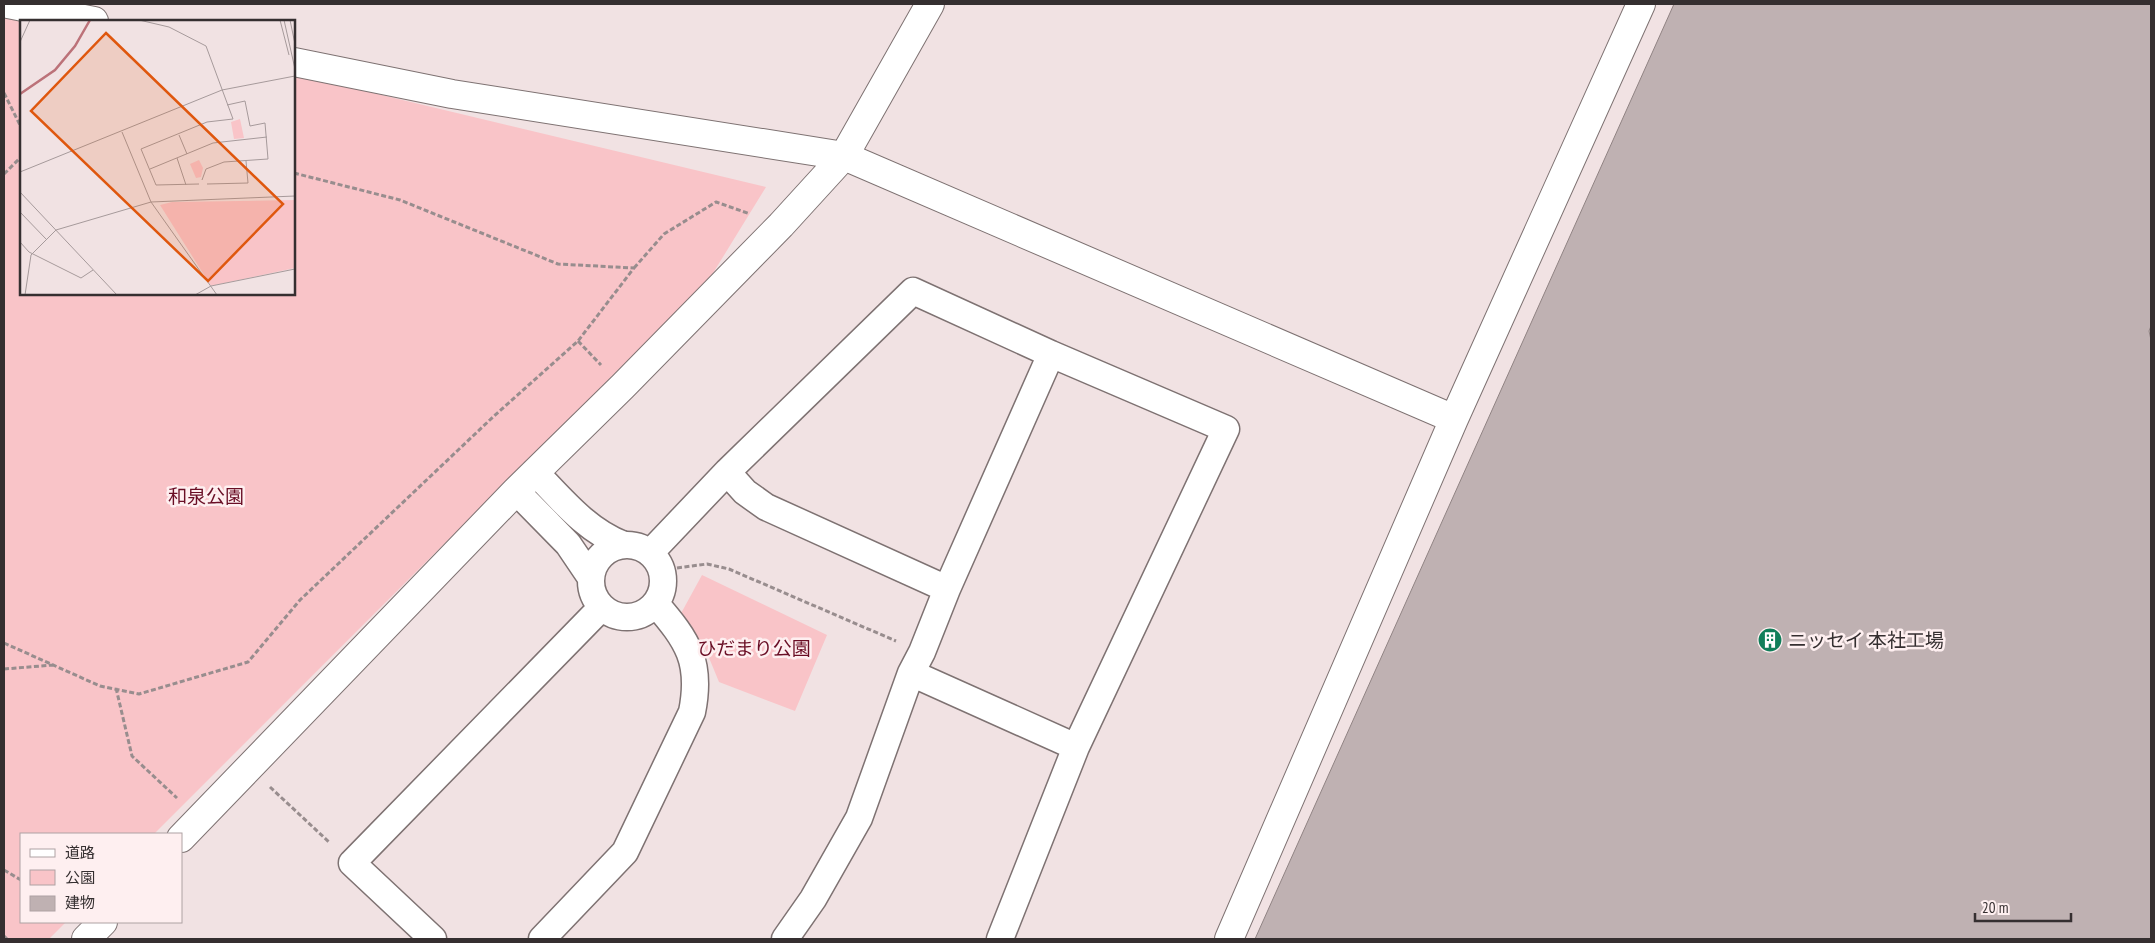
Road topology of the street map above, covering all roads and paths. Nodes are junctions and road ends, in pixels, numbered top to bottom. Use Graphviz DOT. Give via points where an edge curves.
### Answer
graph roads {
  1 [pos="8,4"];
  2 [pos="930,4"];
  3 [pos="1641,4"];
  4 [pos="89,20"];
  5 [pos="295,62"];
  6 [pos="4,93"];
  7 [pos="20,125"];
  8 [pos="844,156"];
  9 [pos="20,157"];
  10 [pos="295,173"];
  11 [pos="4,174"];
  12 [pos="781,225"];
  13 [pos="634,268"];
  14 [pos="1051,354"];
  15 [pos="1454,419"];
  16 [pos="728,472"];
  17 [pos="525,481"];
  18 [pos="624,545"];
  19 [pos="656,561"];
  20 [pos="591,578"];
  21 [pos="947,589"];
  22 [pos="656,604"];
  23 [pos="602,608"];
  24 [pos="4,643"];
  25 [pos="917,662"];
  26 [pos="53,665"];
  27 [pos="4,669"];
  28 [pos="116,688"];
  29 [pos="1076,747"];
  30 [pos="250,768"];
  31 [pos="200,819"];
  32 [pos="182,837"];
  33 [pos="352,864"];
  34 [pos="4,870"];
  35 [pos="20,879"];
  36 [pos="102,923"];
  37 [pos="4,936"];
  38 [pos="8,939"];
  39 [pos="86,939"];
  40 [pos="434,939"];
  41 [pos="542,939"];
  42 [pos="785,939"];
  43 [pos="1000,939"];
  44 [pos="1229,939"];
  1 -- 4 [label="street"];
  2 -- 8 [label="street"];
  3 -- 15 [label="street"];
  5 -- 8 [label="street" via="452,94"];
  6 -- 7 [label="path"];
  8 -- 12 [label="street"];
  8 -- 15 [label="street"];
  9 -- 11 [label="path"];
  10 -- 13 [label="path" via="400,200 558,264"];
  12 -- 13 [label="path" via="716,202 664,234"];
  12 -- 17 [label="street"];
  13 -- 28 [label="path" via="578,342 494,416 300,600 248,662 139,694"];
  14 -- 16 [label="street" via="913,291"];
  14 -- 21 [label="street"];
  14 -- 29 [label="street" via="1226,429"];
  15 -- 44 [label="street"];
  16 -- 19 [label="street"];
  16 -- 21 [label="street" via="745,492 766,507"];
  17 -- 18 [label="street" via="607,538"];
  17 -- 20 [label="street"];
  17 -- 30 [label="street"];
  18 -- 19 [label="street" via="642,548"];
  18 -- 20 [label="street" via="610,550 598,560"];
  19 -- 22 [label="street" via="664,582"];
  19 -- 25 [label="path" via="708,564 729,569"];
  20 -- 23 [label="street" via="591,589"];
  21 -- 25 [label="street"];
  22 -- 23 [label="street" via="635,617 623,618"];
  22 -- 41 [label="street" via="690,650 696,692 692,712 625,852"];
  23 -- 33 [label="street"];
  24 -- 26 [label="path"];
  25 -- 29 [label="street"];
  25 -- 42 [label="street" via="859,818 813,899"];
  26 -- 27 [label="path"];
  26 -- 28 [label="path" via="100,686"];
  28 -- 31 [label="path" via="132,756"];
  29 -- 43 [label="street"];
  30 -- 31 [label="street"];
  30 -- 33 [label="path"];
  31 -- 32 [label="street"];
  33 -- 40 [label="street"];
  34 -- 35 [label="path"];
  36 -- 39 [label="street"];
  37 -- 38 [label="path"];
}
